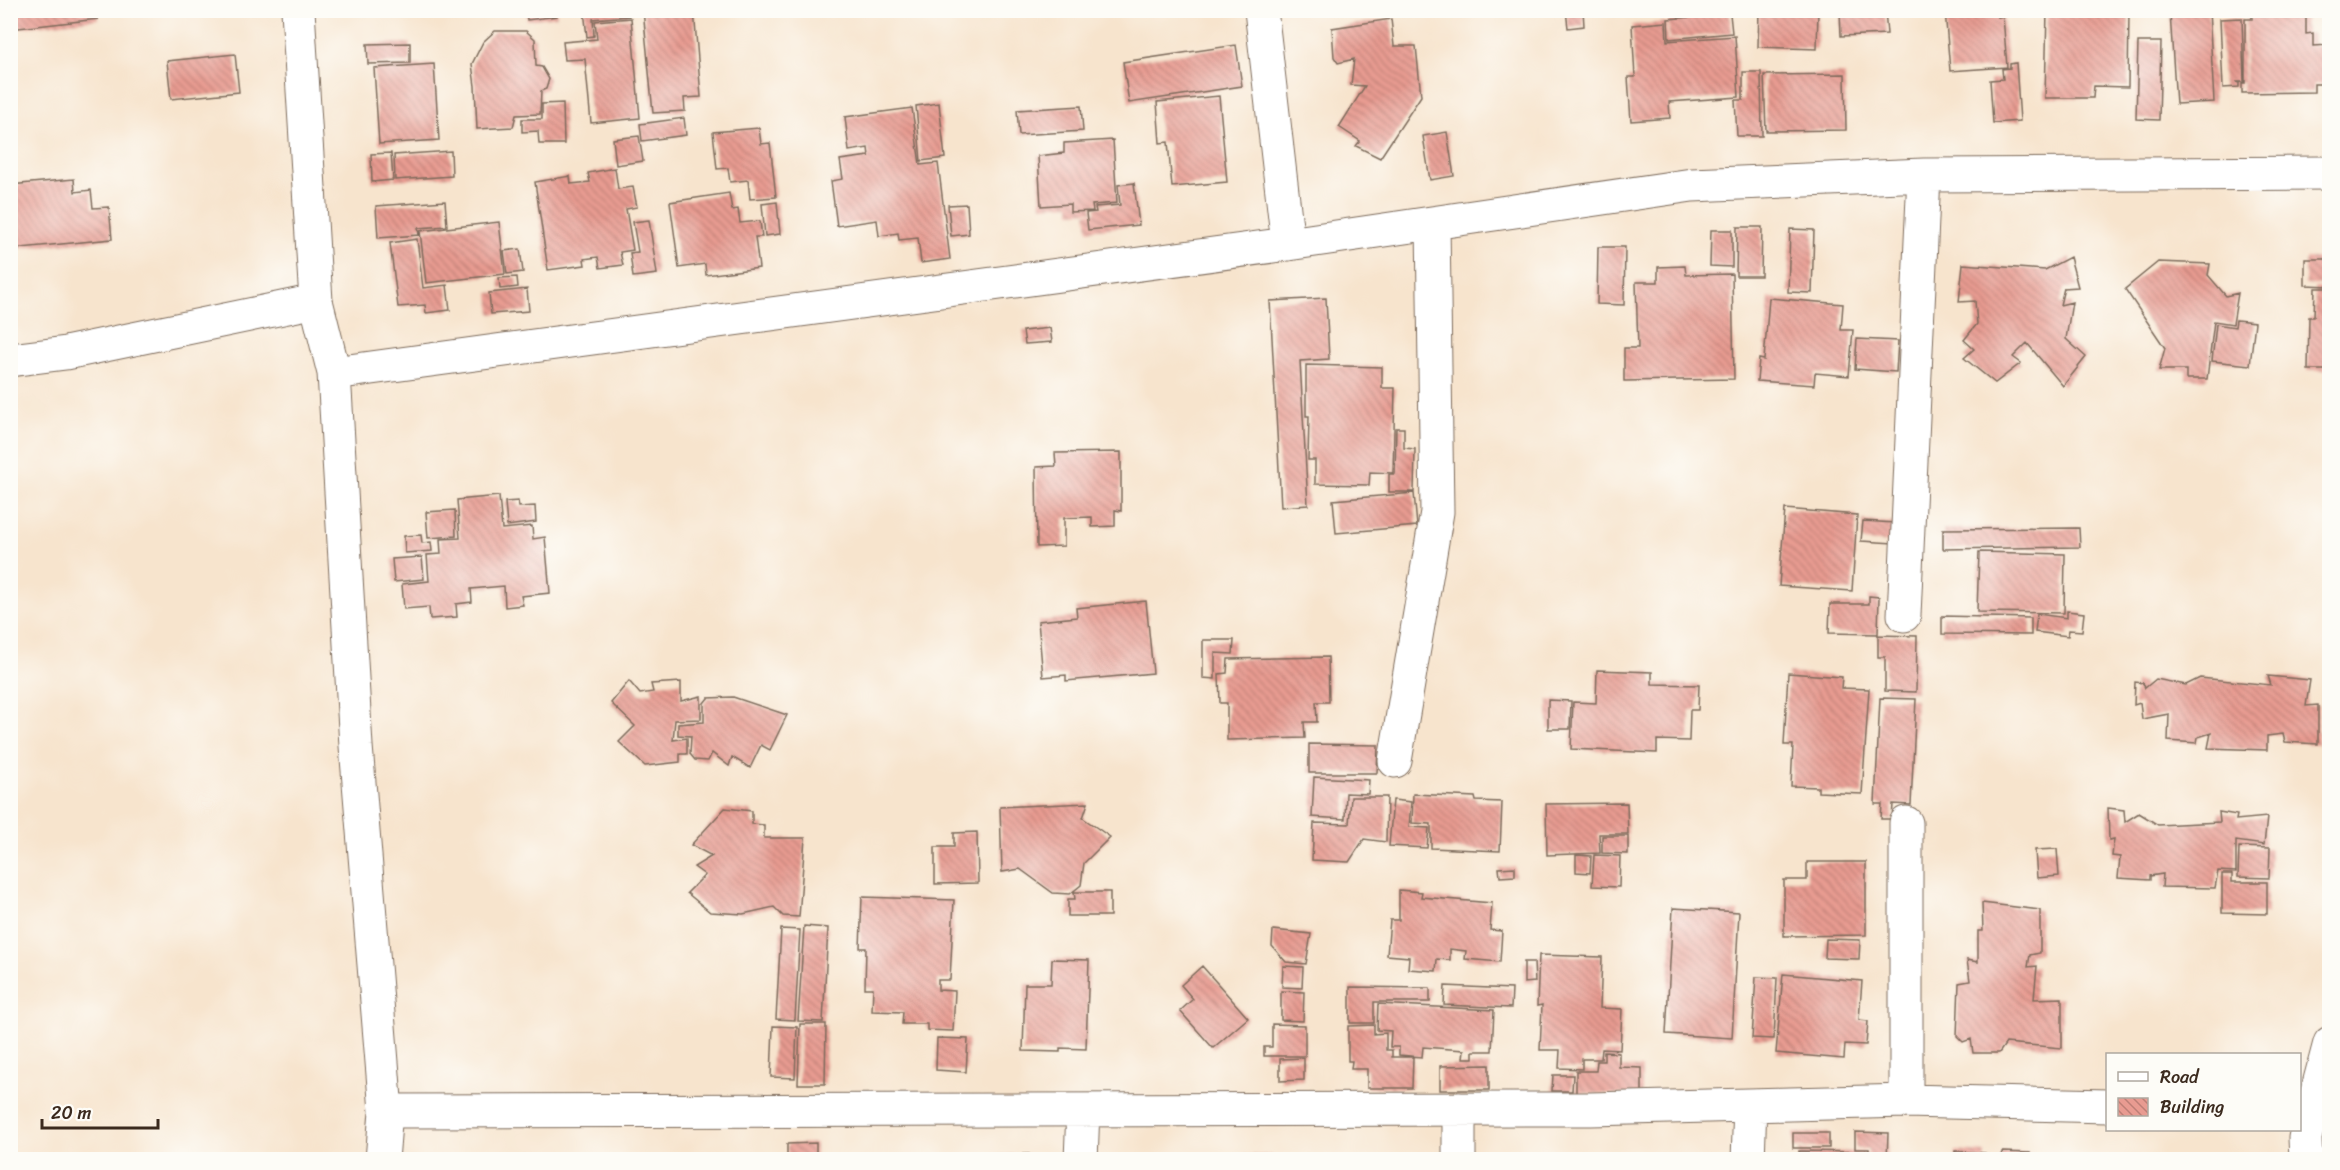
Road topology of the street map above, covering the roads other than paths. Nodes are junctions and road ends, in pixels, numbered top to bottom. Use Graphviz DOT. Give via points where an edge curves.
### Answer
graph roads {
  1 [pos="298,10"];
  2 [pos="1261,10"];
  3 [pos="2330,173"];
  4 [pos="1924,176"];
  5 [pos="1433,223"];
  6 [pos="1288,244"];
  7 [pos="316,301"];
  8 [pos="10,360"];
  9 [pos="334,373"];
  10 [pos="1904,615"];
  11 [pos="1395,761"];
  12 [pos="1906,823"];
  13 [pos="2330,1043"];
  14 [pos="1906,1101"];
  15 [pos="1750,1105"];
  16 [pos="2106,1106"];
  17 [pos="1459,1109"];
  18 [pos="1083,1110"];
  19 [pos="386,1111"];
  20 [pos="2311,1129"];
  21 [pos="382,1160"];
  22 [pos="1081,1160"];
  23 [pos="1459,1160"];
  24 [pos="1748,1160"];
  1 -- 7 [label="street"];
  2 -- 6 [label="street"];
  3 -- 4 [label="street"];
  4 -- 5 [label="street" via="1692,185"];
  4 -- 10 [label="street"];
  5 -- 6 [label="street"];
  5 -- 11 [label="street" via="1437,512"];
  6 -- 9 [label="street"];
  7 -- 8 [label="street" via="66,353"];
  7 -- 9 [label="street"];
  9 -- 19 [label="street" via="356,746"];
  12 -- 14 [label="street"];
  13 -- 20 [label="street"];
  14 -- 15 [label="street"];
  14 -- 16 [label="street"];
  15 -- 17 [label="street"];
  15 -- 24 [label="street"];
  17 -- 18 [label="street"];
  17 -- 23 [label="street"];
  18 -- 19 [label="street"];
  18 -- 22 [label="street"];
  19 -- 21 [label="street"];
}
